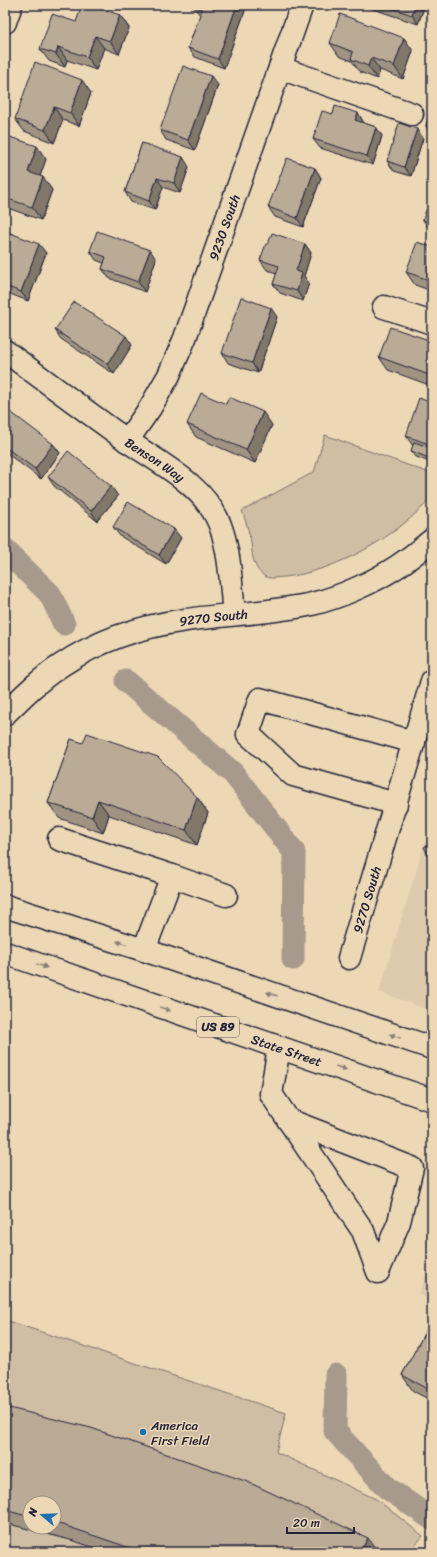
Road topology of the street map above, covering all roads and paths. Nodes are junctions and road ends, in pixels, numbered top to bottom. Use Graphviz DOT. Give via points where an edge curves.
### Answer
graph roads {
  1 [pos="11,5"];
  2 [pos="302,5"];
  3 [pos="5,22"];
  4 [pos="280,68"];
  5 [pos="412,114"];
  6 [pos="384,307"];
  7 [pos="432,323"];
  8 [pos="5,351"];
  9 [pos="128,441"];
  10 [pos="432,540"];
  11 [pos="234,614"];
  12 [pos="432,681"];
  13 [pos="5,714"];
  14 [pos="414,742"];
  15 [pos="396,804"];
  16 [pos="59,838"];
  17 [pos="172,876"];
  18 [pos="226,895"];
  19 [pos="5,906"];
  20 [pos="144,950"];
  21 [pos="5,954"];
  22 [pos="350,958"];
  23 [pos="280,1048"];
  24 [pos="432,1048"];
  25 [pos="432,1100"];
  26 [pos="288,1120"];
  1 -- 3 [label="street"];
  2 -- 4 [label="street, 9230 South"];
  4 -- 5 [label="street"];
  4 -- 9 [label="street, 9230 South" via="185,338 169,375"];
  6 -- 7 [label="street"];
  8 -- 9 [label="street, Benson Way"];
  9 -- 11 [label="street, Benson Way" via="194,488 209,505 220,524 226,548"];
  10 -- 11 [label="street, 9270 South" via="398,566 357,588 313,603"];
  11 -- 13 [label="street, 9270 South" via="136,630 91,648 59,667 30,689"];
  12 -- 14 [label="street, 9270 South"];
  14 -- 15 [label="street, 9270 South"];
  14 -- 15 [label="street" via="260,699 248,734 293,776"];
  15 -- 22 [label="street, 9270 South"];
  16 -- 17 [label="street"];
  17 -- 18 [label="street"];
  17 -- 20 [label="street"];
  20 -- 19 [label="street, one-way"];
  24 -- 20 [label="street, one-way"];
  21 -- 23 [label="street, State Street / US 89, one-way"];
  23 -- 25 [label="street, State Street / US 89, one-way"];
  23 -- 26 [label="street" via="271,1094"];
  26 -- 26 [label="street" via="363,1231 378,1272 399,1222 412,1168"];
}
